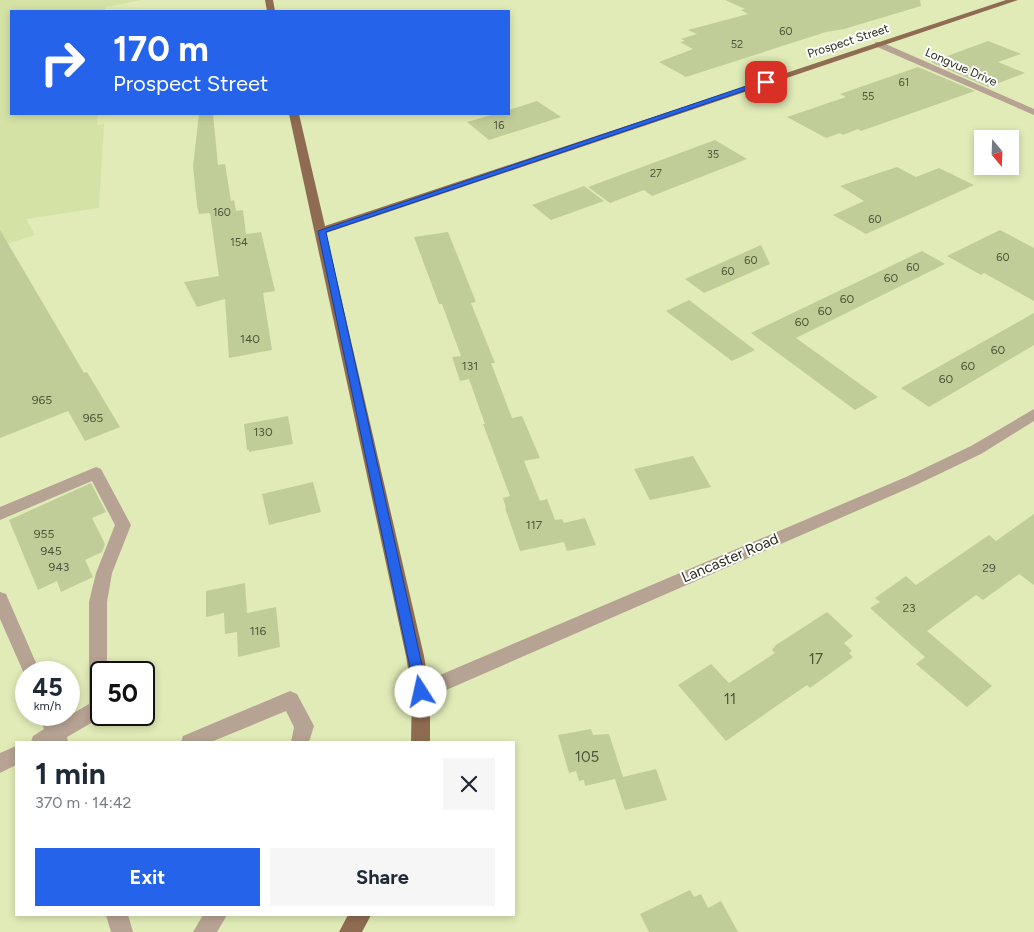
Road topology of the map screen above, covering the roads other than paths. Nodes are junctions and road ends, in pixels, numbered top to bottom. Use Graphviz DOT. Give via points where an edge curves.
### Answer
graph roads {
  1 [pos="1014,0"];
  2 [pos="878,44"];
  3 [pos="1034,112"];
  4 [pos="294,115"];
  5 [pos="322,231"];
  6 [pos="1034,414"];
  7 [pos="0,514"];
  8 [pos="0,599"];
  9 [pos="26,661"];
  10 [pos="421,692"];
  11 [pos="50,726"];
  12 [pos="52,740"];
  13 [pos="192,741"];
  14 [pos="300,741"];
  15 [pos="420,741"];
  16 [pos="15,756"];
  17 [pos="0,764"];
  18 [pos="117,916"];
  19 [pos="215,916"];
  20 [pos="359,916"];
  21 [pos="122,932"];
  22 [pos="204,932"];
  23 [pos="350,932"];
  1 -- 2 [label="main road, Prospect Street"];
  2 -- 3 [label="street, Longvue Drive"];
  2 -- 5 [label="main road, Prospect Street"];
  4 -- 5 [label="main road"];
  5 -- 10 [label="main road"];
  6 -- 10 [label="street, Lancaster Road" via="976,450 911,481"];
  7 -- 12 [label="street" via="96,473 123,525 104,573 98,602 98,710"];
  8 -- 9 [label="street"];
  10 -- 15 [label="main road"];
  11 -- 12 [label="street"];
  13 -- 14 [label="street" via="290,700 304,726"];
  16 -- 17 [label="street"];
  18 -- 21 [label="street"];
  19 -- 22 [label="street"];
  20 -- 23 [label="main road"];
}
